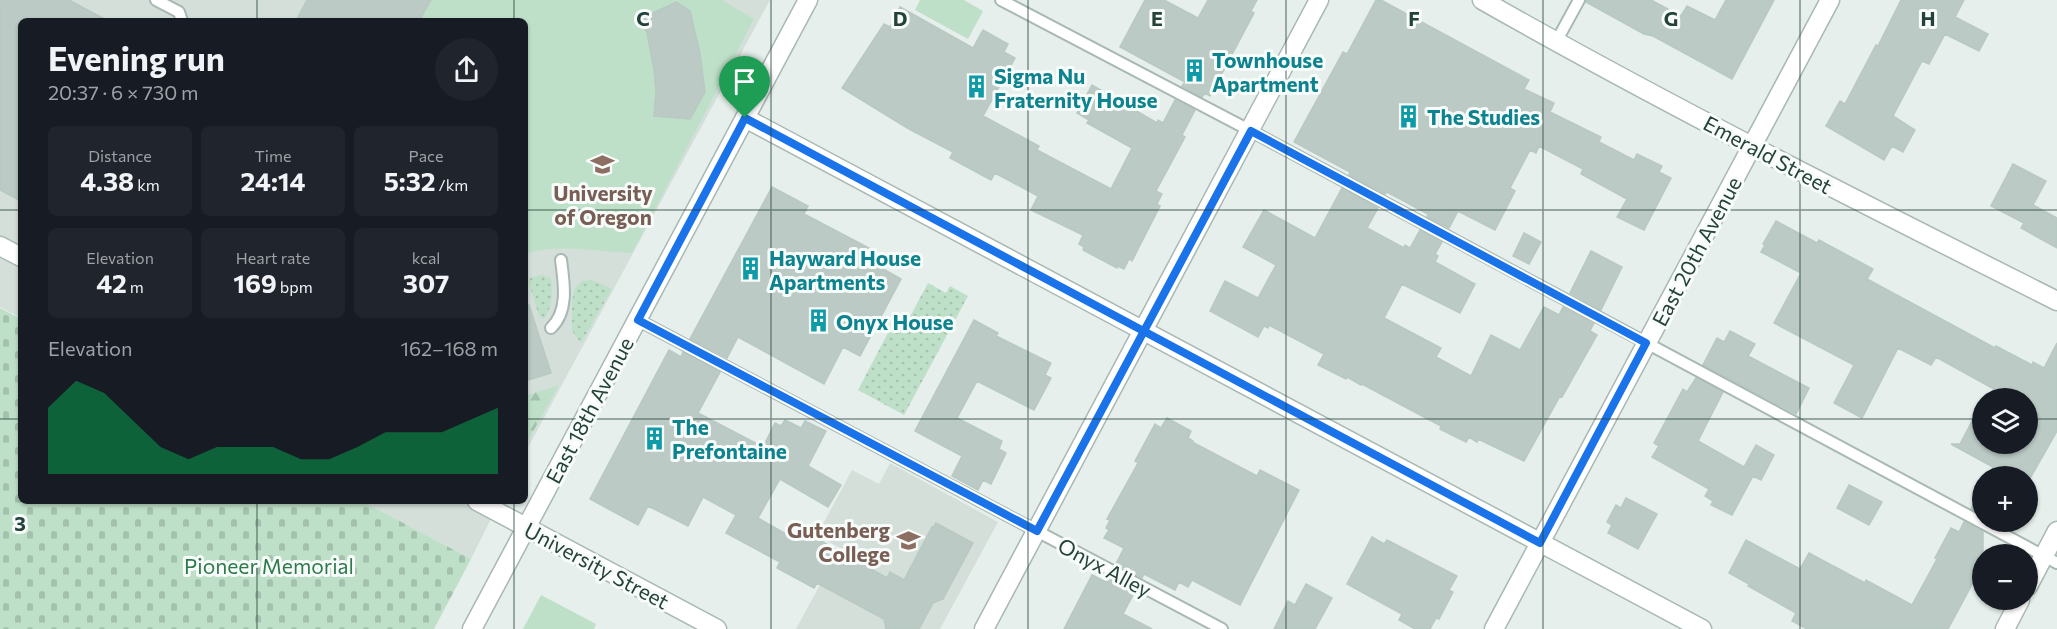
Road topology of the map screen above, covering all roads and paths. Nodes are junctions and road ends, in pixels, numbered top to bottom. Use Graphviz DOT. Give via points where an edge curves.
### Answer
graph roads {
  1 [pos="156,0"];
  2 [pos="808,0"];
  3 [pos="1001,0"];
  4 [pos="1319,0"];
  5 [pos="1482,0"];
  6 [pos="1579,0"];
  7 [pos="1830,0"];
  8 [pos="181,18"];
  9 [pos="1556,42"];
  10 [pos="745,118"];
  11 [pos="1251,131"];
  12 [pos="1752,147"];
  13 [pos="0,246"];
  14 [pos="18,255"];
  15 [pos="561,260"];
  16 [pos="2057,301"];
  17 [pos="638,320"];
  18 [pos="551,328"];
  19 [pos="1144,331"];
  20 [pos="1646,343"];
  21 [pos="483,504"];
  22 [pos="525,527"];
  23 [pos="1037,531"];
  24 [pos="2057,531"];
  25 [pos="1540,543"];
  26 [pos="2050,560"];
  27 [pos="2038,574"];
  28 [pos="2015,610"];
  29 [pos="472,629"];
  30 [pos="717,629"];
  31 [pos="984,629"];
  32 [pos="1222,629"];
  33 [pos="1494,629"];
  34 [pos="1702,629"];
  35 [pos="2005,629"];
  1 -- 8 [label="lane" via="179,12"];
  2 -- 10 [label="street, East 18th Avenue"];
  3 -- 11 [label="lane"];
  4 -- 11 [label="street"];
  5 -- 9 [label="street, Emerald Street"];
  6 -- 9 [label="lane"];
  7 -- 12 [label="street, East 20th Avenue"];
  9 -- 12 [label="street, Emerald Street"];
  10 -- 17 [label="street, East 18th Avenue"];
  10 -- 19 [label="street"];
  11 -- 19 [label="street"];
  11 -- 20 [label="lane"];
  12 -- 16 [label="street, Emerald Street"];
  12 -- 20 [label="street, East 20th Avenue"];
  13 -- 14 [label="street"];
  15 -- 18 [label="lane" via="563,309 559,321"];
  17 -- 22 [label="street, East 18th Avenue"];
  17 -- 23 [label="lane, Onyx Alley"];
  19 -- 23 [label="street"];
  19 -- 25 [label="street"];
  20 -- 25 [label="street, East 20th Avenue"];
  20 -- 26 [label="lane"];
  21 -- 22 [label="street, University Street"];
  22 -- 29 [label="street, East 18th Avenue"];
  22 -- 30 [label="street, University Street"];
  23 -- 31 [label="street"];
  23 -- 32 [label="lane, Onyx Alley"];
  24 -- 26 [label="street"];
  25 -- 33 [label="street, East 20th Avenue"];
  25 -- 34 [label="street"];
  26 -- 27 [label="street"];
  28 -- 35 [label="street"];
}
